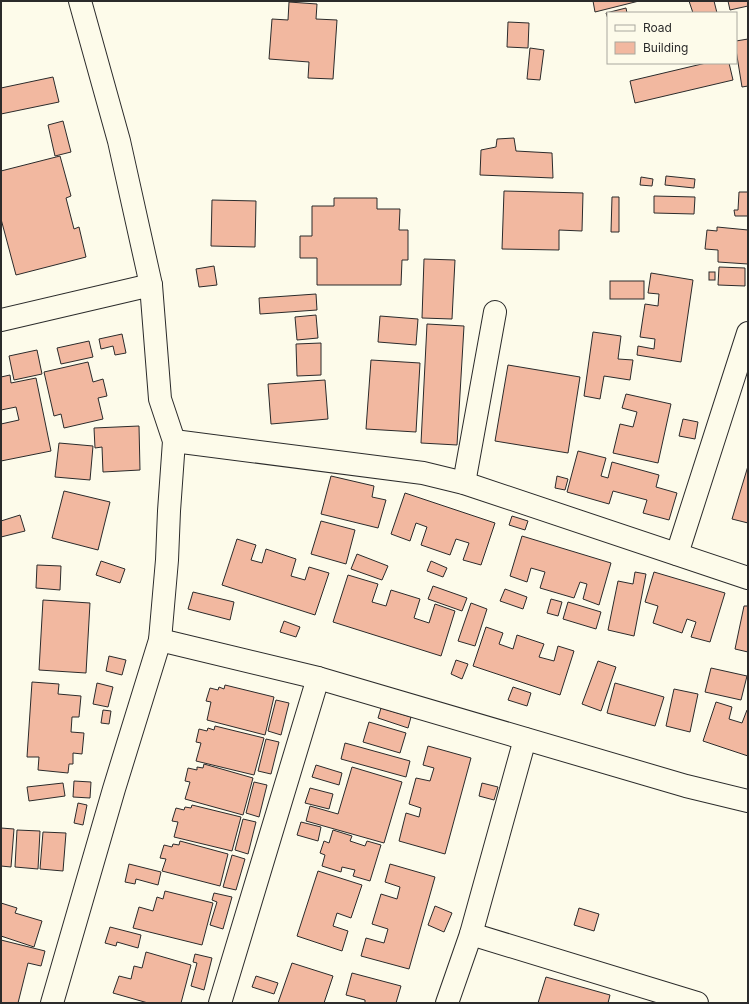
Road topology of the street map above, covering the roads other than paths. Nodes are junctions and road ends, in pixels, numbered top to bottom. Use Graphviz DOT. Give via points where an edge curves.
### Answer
graph roads {
  1 [pos="80,1"];
  2 [pos="151,285"];
  3 [pos="495,312"];
  4 [pos="1,320"];
  5 [pos="748,333"];
  6 [pos="174,441"];
  7 [pos="464,483"];
  8 [pos="677,554"];
  9 [pos="748,578"];
  10 [pos="160,640"];
  11 [pos="318,678"];
  12 [pos="525,739"];
  13 [pos="748,801"];
  14 [pos="471,934"];
  15 [pos="675,1000"];
  16 [pos="52,1003"];
  17 [pos="220,1003"];
  18 [pos="447,1003"];
  19 [pos="697,1003"];
  1 -- 2 [label="street" via="119,141"];
  2 -- 4 [label="street"];
  2 -- 6 [label="street" via="160,399"];
  3 -- 7 [label="street"];
  5 -- 8 [label="street"];
  6 -- 7 [label="street" via="423,473"];
  6 -- 10 [label="street"];
  7 -- 8 [label="street"];
  8 -- 9 [label="street"];
  10 -- 11 [label="street"];
  10 -- 16 [label="street"];
  11 -- 12 [label="street"];
  11 -- 17 [label="street"];
  12 -- 13 [label="street" via="686,786"];
  12 -- 14 [label="street"];
  14 -- 15 [label="street"];
  14 -- 18 [label="street"];
  15 -- 19 [label="street"];
}
